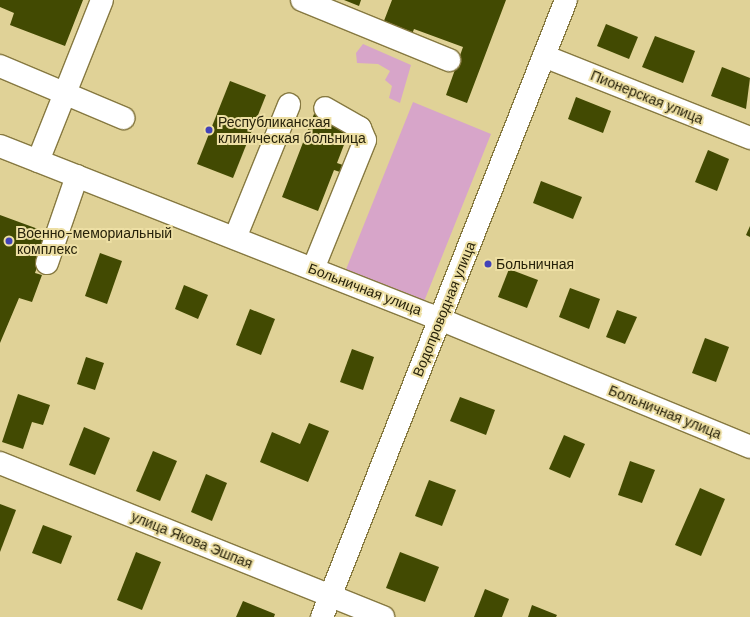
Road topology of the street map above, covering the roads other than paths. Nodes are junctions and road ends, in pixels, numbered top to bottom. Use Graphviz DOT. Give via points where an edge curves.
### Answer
graph roads {
  1 [pos="102,0"];
  2 [pos="302,0"];
  3 [pos="566,0"];
  4 [pos="544,56"];
  5 [pos="449,60"];
  6 [pos="0,66"];
  7 [pos="65,94"];
  8 [pos="289,105"];
  9 [pos="325,108"];
  10 [pos="122,118"];
  11 [pos="750,138"];
  12 [pos="0,146"];
  13 [pos="38,161"];
  14 [pos="78,176"];
  15 [pos="235,238"];
  16 [pos="47,263"];
  17 [pos="313,269"];
  18 [pos="440,319"];
  19 [pos="750,447"];
  20 [pos="0,463"];
  21 [pos="331,596"];
  22 [pos="322,617"];
  23 [pos="383,617"];
  1 -- 7 [label="street"];
  2 -- 5 [label="street"];
  3 -- 4 [label="street, Водопроводная улица"];
  4 -- 11 [label="street, Пионерская улица"];
  4 -- 18 [label="street, Водопроводная улица"];
  6 -- 7 [label="street"];
  7 -- 10 [label="street"];
  7 -- 13 [label="street"];
  8 -- 15 [label="street"];
  9 -- 17 [label="street" via="360,128 365,140"];
  12 -- 13 [label="street, Больничная улица"];
  13 -- 14 [label="street, Больничная улица"];
  14 -- 15 [label="street, Больничная улица"];
  14 -- 16 [label="street"];
  15 -- 17 [label="street, Больничная улица"];
  17 -- 18 [label="street, Больничная улица"];
  18 -- 19 [label="street, Больничная улица"];
  18 -- 21 [label="street, Водопроводная улица"];
  20 -- 21 [label="street, улица Якова Эшпая"];
  21 -- 22 [label="street, Водопроводная улица"];
  21 -- 23 [label="street, улица Якова Эшпая"];
}
